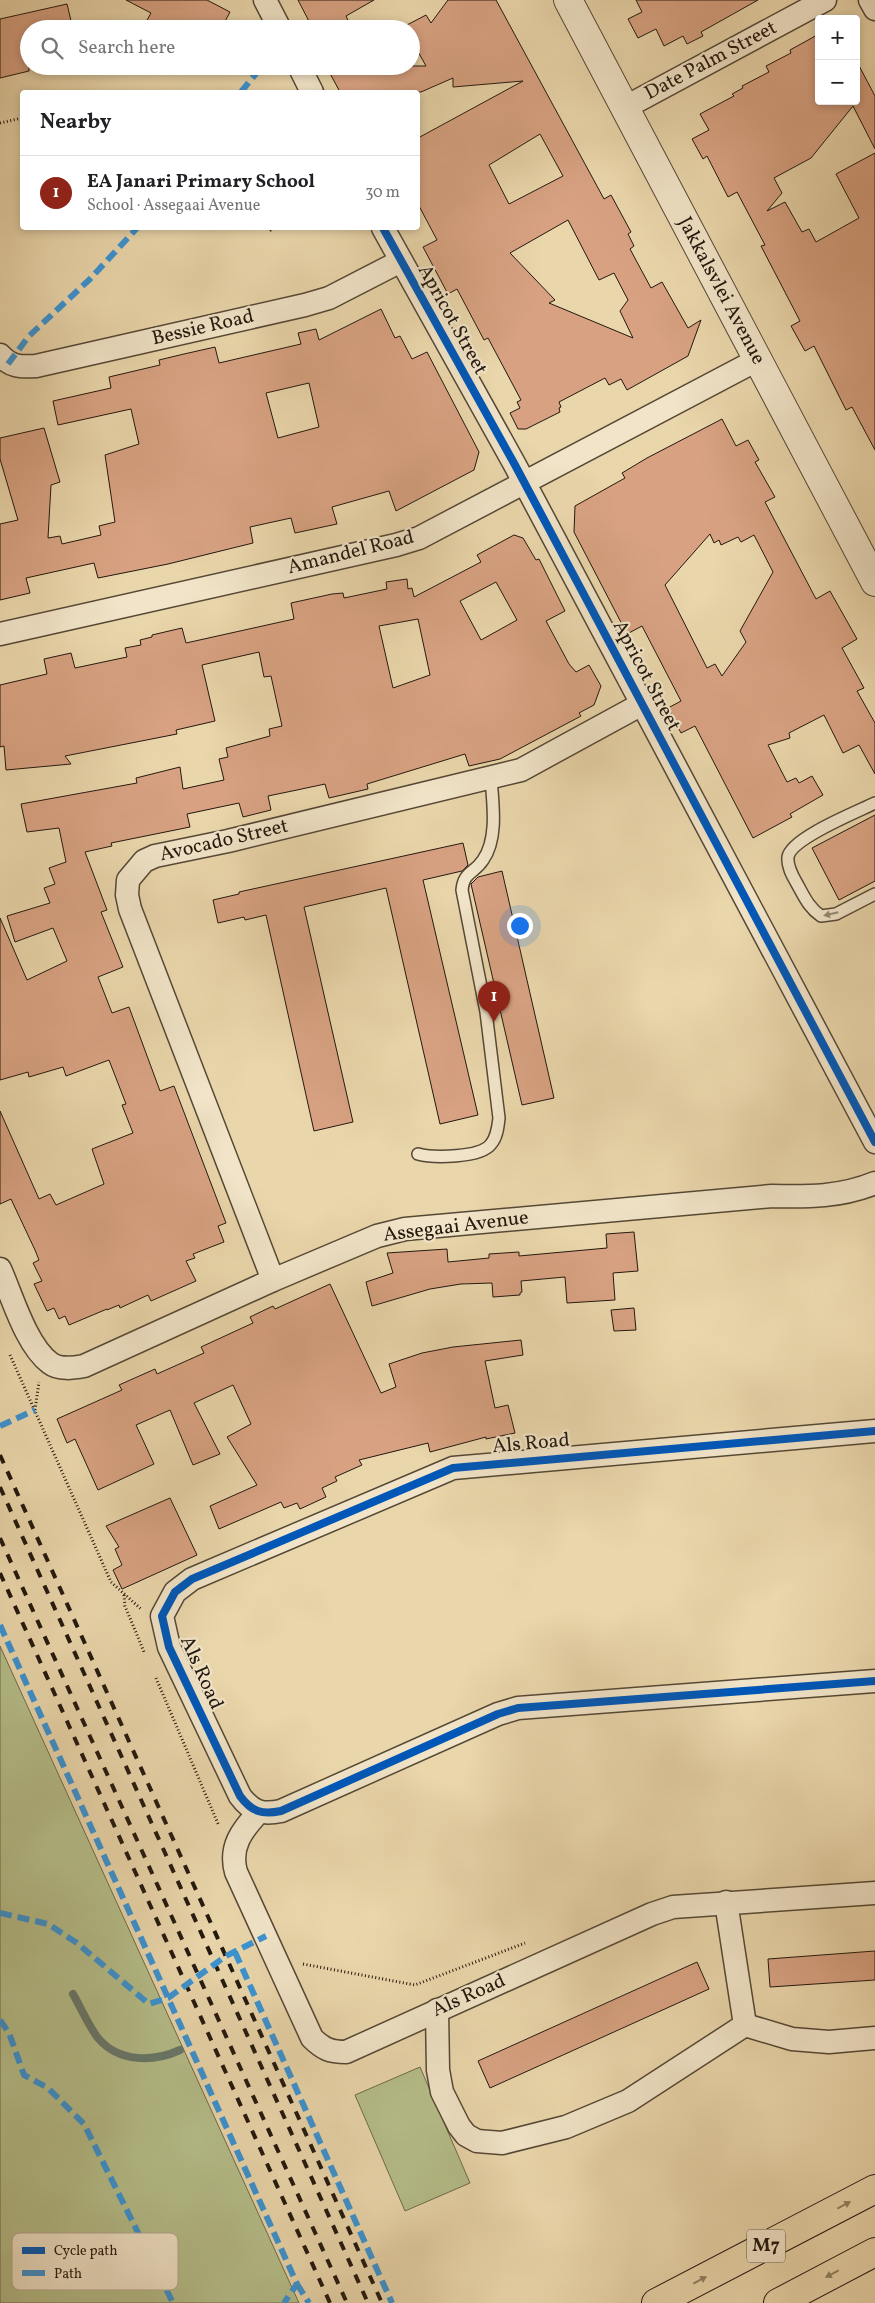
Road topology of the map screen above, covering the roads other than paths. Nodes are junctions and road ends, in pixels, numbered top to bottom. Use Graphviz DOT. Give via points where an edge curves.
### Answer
graph roads {
  1 [pos="265,0"];
  2 [pos="568,0"];
  3 [pos="824,0"];
  4 [pos="870,0"];
  5 [pos="875,9"];
  6 [pos="275,20"];
  7 [pos="304,75"];
  8 [pos="311,90"];
  9 [pos="624,108"];
  10 [pos="384,230"];
  11 [pos="401,261"];
  12 [pos="0,355"];
  13 [pos="757,360"];
  14 [pos="523,483"];
  15 [pos="875,582"];
  16 [pos="0,634"];
  17 [pos="642,704"];
  18 [pos="491,779"];
  19 [pos="875,803"];
  20 [pos="875,894"];
  21 [pos="875,1142"];
  22 [pos="418,1154"];
  23 [pos="875,1183"];
  24 [pos="0,1270"];
  25 [pos="273,1280"];
  26 [pos="875,1431"];
  27 [pos="875,1681"];
  28 [pos="258,1813"];
  29 [pos="875,1893"];
  30 [pos="726,1902"];
  31 [pos="437,2010"];
  32 [pos="745,2025"];
  33 [pos="875,2038"];
  34 [pos="875,2189"];
  35 [pos="875,2252"];
  36 [pos="656,2303"];
  37 [pos="778,2303"];
  1 -- 6 [label="street"];
  2 -- 9 [label="street, Jakkalsvlei Avenue"];
  3 -- 9 [label="street, Date Palm Street"];
  4 -- 5 [label="street"];
  7 -- 8 [label="street"];
  9 -- 13 [label="street, Jakkalsvlei Avenue"];
  10 -- 11 [label="street, Apricot Street"];
  11 -- 12 [label="street, Bessie Road" via="329,298 305,305 36,366 8,364"];
  11 -- 14 [label="street, Apricot Street"];
  13 -- 14 [label="street, Amandel Road"];
  13 -- 15 [label="street, Jakkalsvlei Avenue"];
  14 -- 16 [label="street, Amandel Road" via="419,538 396,545"];
  14 -- 17 [label="street, Apricot Street"];
  17 -- 18 [label="street, Avocado Street" via="521,770"];
  17 -- 21 [label="street, Apricot Street"];
  18 -- 22 [label="lane" via="494,816 488,851 483,861 466,876 462,890 486,1012 499,1118 497,1134 490,1146 480,1152 444,1157"];
  18 -- 25 [label="street, Avocado Street" via="156,856 144,861 128,880 130,909"];
  20 -- 19 [label="lane, one-way" via="836,914 821,916 810,908 789,868 788,856 804,838"];
  23 -- 25 [label="street, Assegaai Avenue" via="854,1191 820,1197 772,1196 405,1230 378,1236"];
  24 -- 25 [label="street, Assegaai Avenue" via="32,1342 50,1364 65,1368 84,1366"];
  26 -- 28 [label="street, Als Road" via="453,1468 192,1579 175,1592 162,1616 168,1646 240,1796 248,1807"];
  27 -- 28 [label="street" via="513,1709 281,1811"];
  28 -- 31 [label="street, Als Road" via="243,1829 235,1846 233,1861 312,2038 323,2048 346,2052"];
  29 -- 30 [label="street, Als Road"];
  30 -- 31 [label="street, Als Road" via="673,1907 652,1914"];
  30 -- 32 [label="street"];
  31 -- 32 [label="street" via="442,2092 466,2136 477,2141 502,2143 566,2126 628,2101"];
  32 -- 33 [label="street" via="792,2039 829,2042"];
  36 -- 34 [label="highway, M7, one-way"];
  35 -- 37 [label="highway, one-way"];
}
